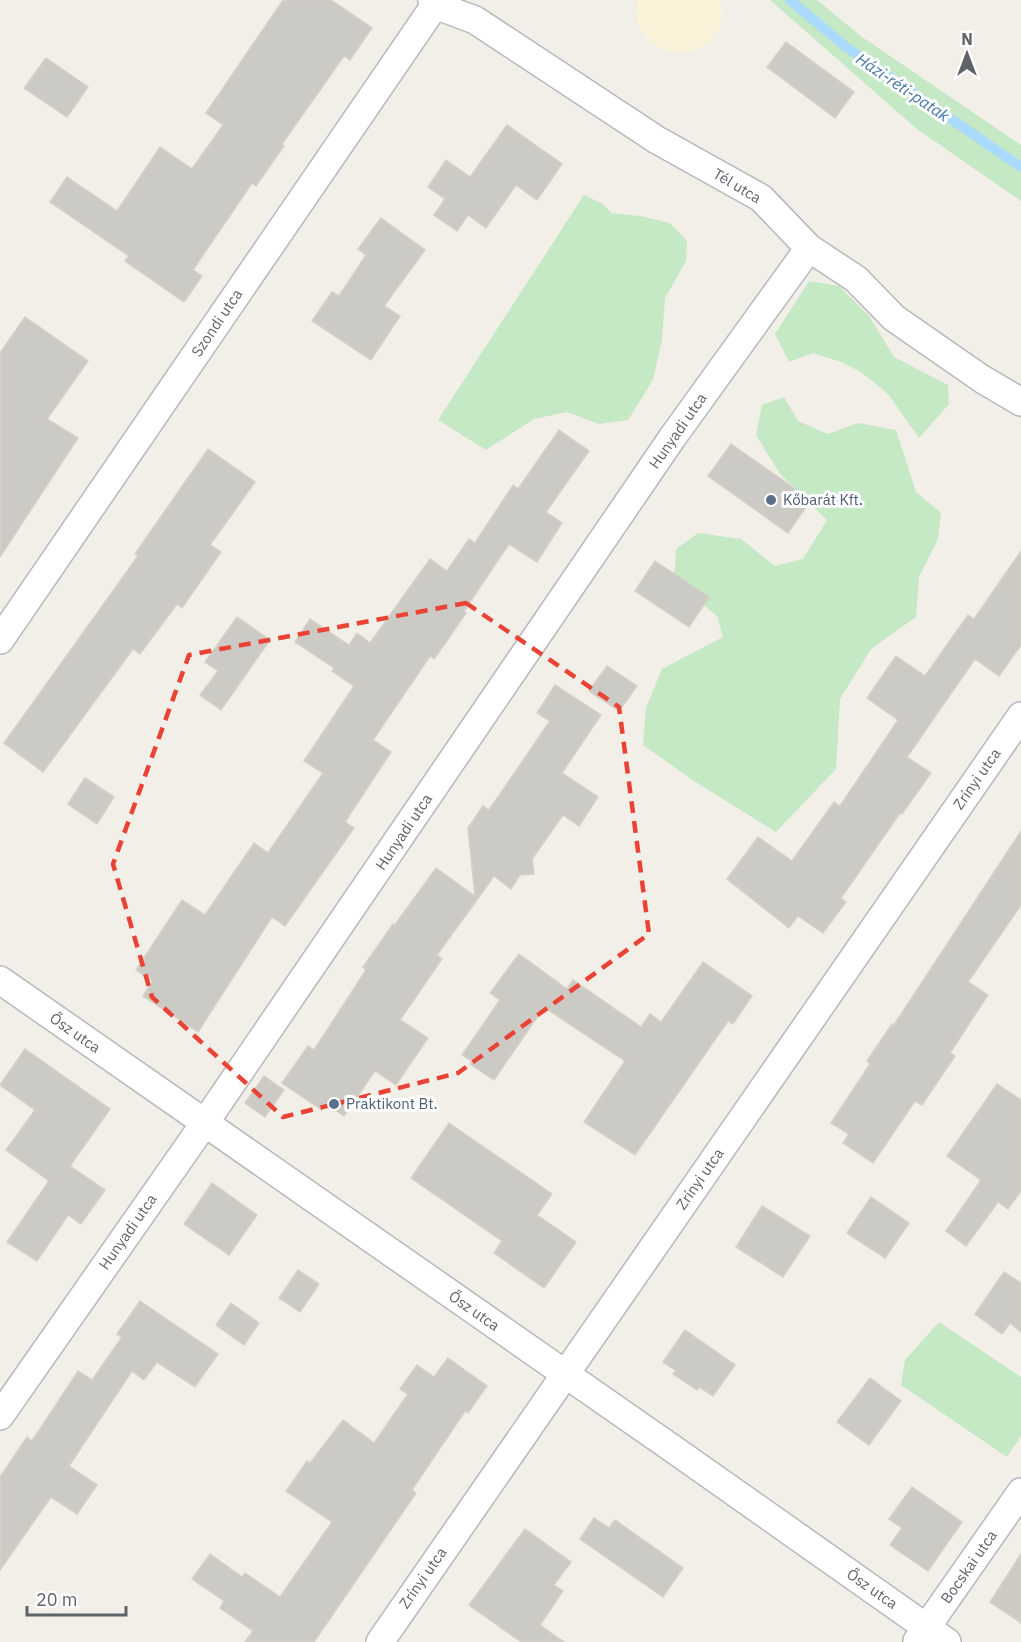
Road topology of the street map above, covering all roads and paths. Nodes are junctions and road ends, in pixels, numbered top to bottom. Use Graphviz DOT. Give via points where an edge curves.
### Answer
graph roads {
  1 [pos="434,3"];
  2 [pos="809,248"];
  3 [pos="1021,402"];
  4 [pos="0,640"];
  5 [pos="1021,716"];
  6 [pos="0,980"];
  7 [pos="204,1124"];
  8 [pos="565,1374"];
  9 [pos="0,1416"];
  10 [pos="1021,1492"];
  11 [pos="930,1637"];
  12 [pos="380,1642"];
  1 -- 2 [label="street, Tél utca" via="475,20 657,140 761,198"];
  1 -- 4 [label="street, Szondi utca"];
  2 -- 3 [label="street, Tél utca" via="855,279 894,318"];
  2 -- 7 [label="street, Hunyadi utca" via="672,438"];
  5 -- 8 [label="street, Zrínyi utca"];
  6 -- 7 [label="street, Ősz utca"];
  7 -- 8 [label="street, Ősz utca"];
  7 -- 9 [label="street, Hunyadi utca"];
  8 -- 11 [label="street, Ősz utca"];
  8 -- 12 [label="street, Zrínyi utca"];
  10 -- 11 [label="street, Bocskai utca"];
}
